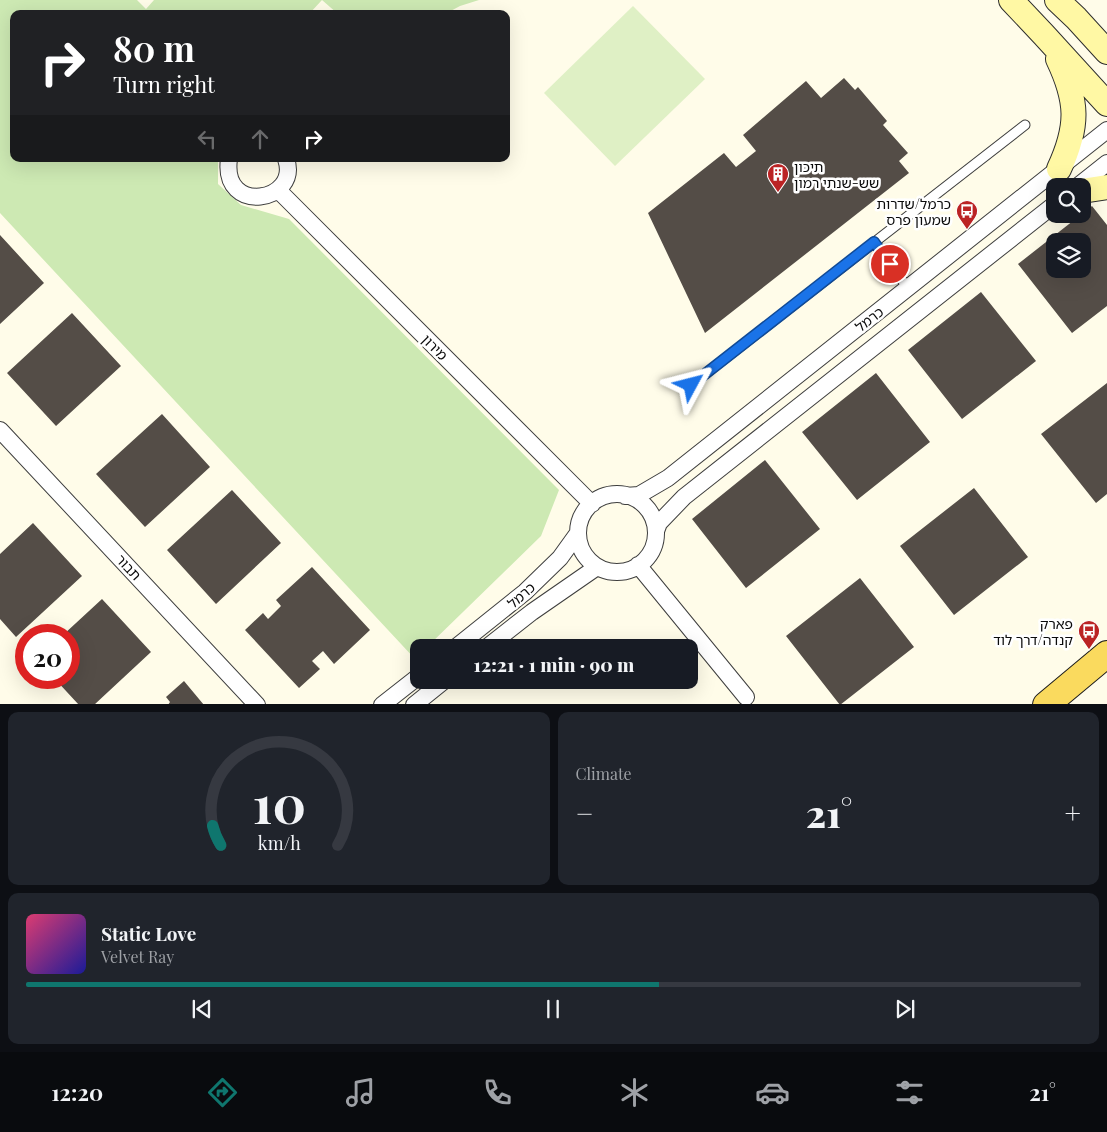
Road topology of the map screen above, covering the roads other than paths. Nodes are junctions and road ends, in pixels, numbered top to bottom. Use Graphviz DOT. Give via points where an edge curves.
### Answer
graph roads {
  1 [pos="1011,0"];
  2 [pos="1057,0"];
  3 [pos="1049,39"];
  4 [pos="1107,52"];
  5 [pos="1107,104"];
  6 [pos="1025,124"];
  7 [pos="1107,130"];
  8 [pos="229,162"];
  9 [pos="286,162"];
  10 [pos="1107,163"];
  11 [pos="1059,168"];
  12 [pos="1088,178"];
  13 [pos="1107,187"];
  14 [pos="278,190"];
  15 [pos="1091,190"];
  16 [pos="1046,211"];
  17 [pos="874,242"];
  18 [pos="908,288"];
  19 [pos="691,385"];
  20 [pos="0,430"];
  21 [pos="625,496"];
  22 [pos="592,504"];
  23 [pos="656,531"];
  24 [pos="578,533"];
  25 [pos="638,565"];
  26 [pos="598,567"];
  27 [pos="466,639"];
  28 [pos="498,639"];
  29 [pos="1107,654"];
  30 [pos="410,683"];
  31 [pos="433,689"];
  32 [pos="746,697"];
  33 [pos="257,704"];
  34 [pos="382,704"];
  35 [pos="414,704"];
  36 [pos="1046,704"];
  1 -- 3 [label="street"];
  2 -- 4 [label="street"];
  3 -- 5 [label="street"];
  3 -- 11 [label="street" via="1067,78 1073,101 1070,143"];
  6 -- 17 [label="lane"];
  7 -- 11 [label="street, כרמל"];
  8 -- 14 [label="street" via="230,178 242,193 260,198"];
  9 -- 14 [label="street" via="288,173"];
  10 -- 12 [label="street"];
  11 -- 18 [label="street, כרמל"];
  13 -- 15 [label="street"];
  14 -- 22 [label="street, מירון"];
  16 -- 23 [label="street, כרמל" via="684,497 659,523"];
  17 -- 18 [label="lane"];
  17 -- 19 [label="lane"];
  18 -- 21 [label="street, כרמל" via="668,478 639,495"];
  20 -- 33 [label="street, תבור"];
  21 -- 22 [label="street" via="610,495"];
  21 -- 23 [label="street" via="645,506 654,520"];
  22 -- 24 [label="street" via="584,512"];
  23 -- 25 [label="street" via="651,553"];
  24 -- 26 [label="street" via="584,555"];
  24 -- 27 [label="street, כרמל" via="560,558 526,592"];
  25 -- 26 [label="street" via="622,572 609,572"];
  25 -- 32 [label="street"];
  26 -- 28 [label="street, כרמל"];
  29 -- 36 [label="main road"];
  30 -- 34 [label="street"];
  31 -- 35 [label="street"];
}
